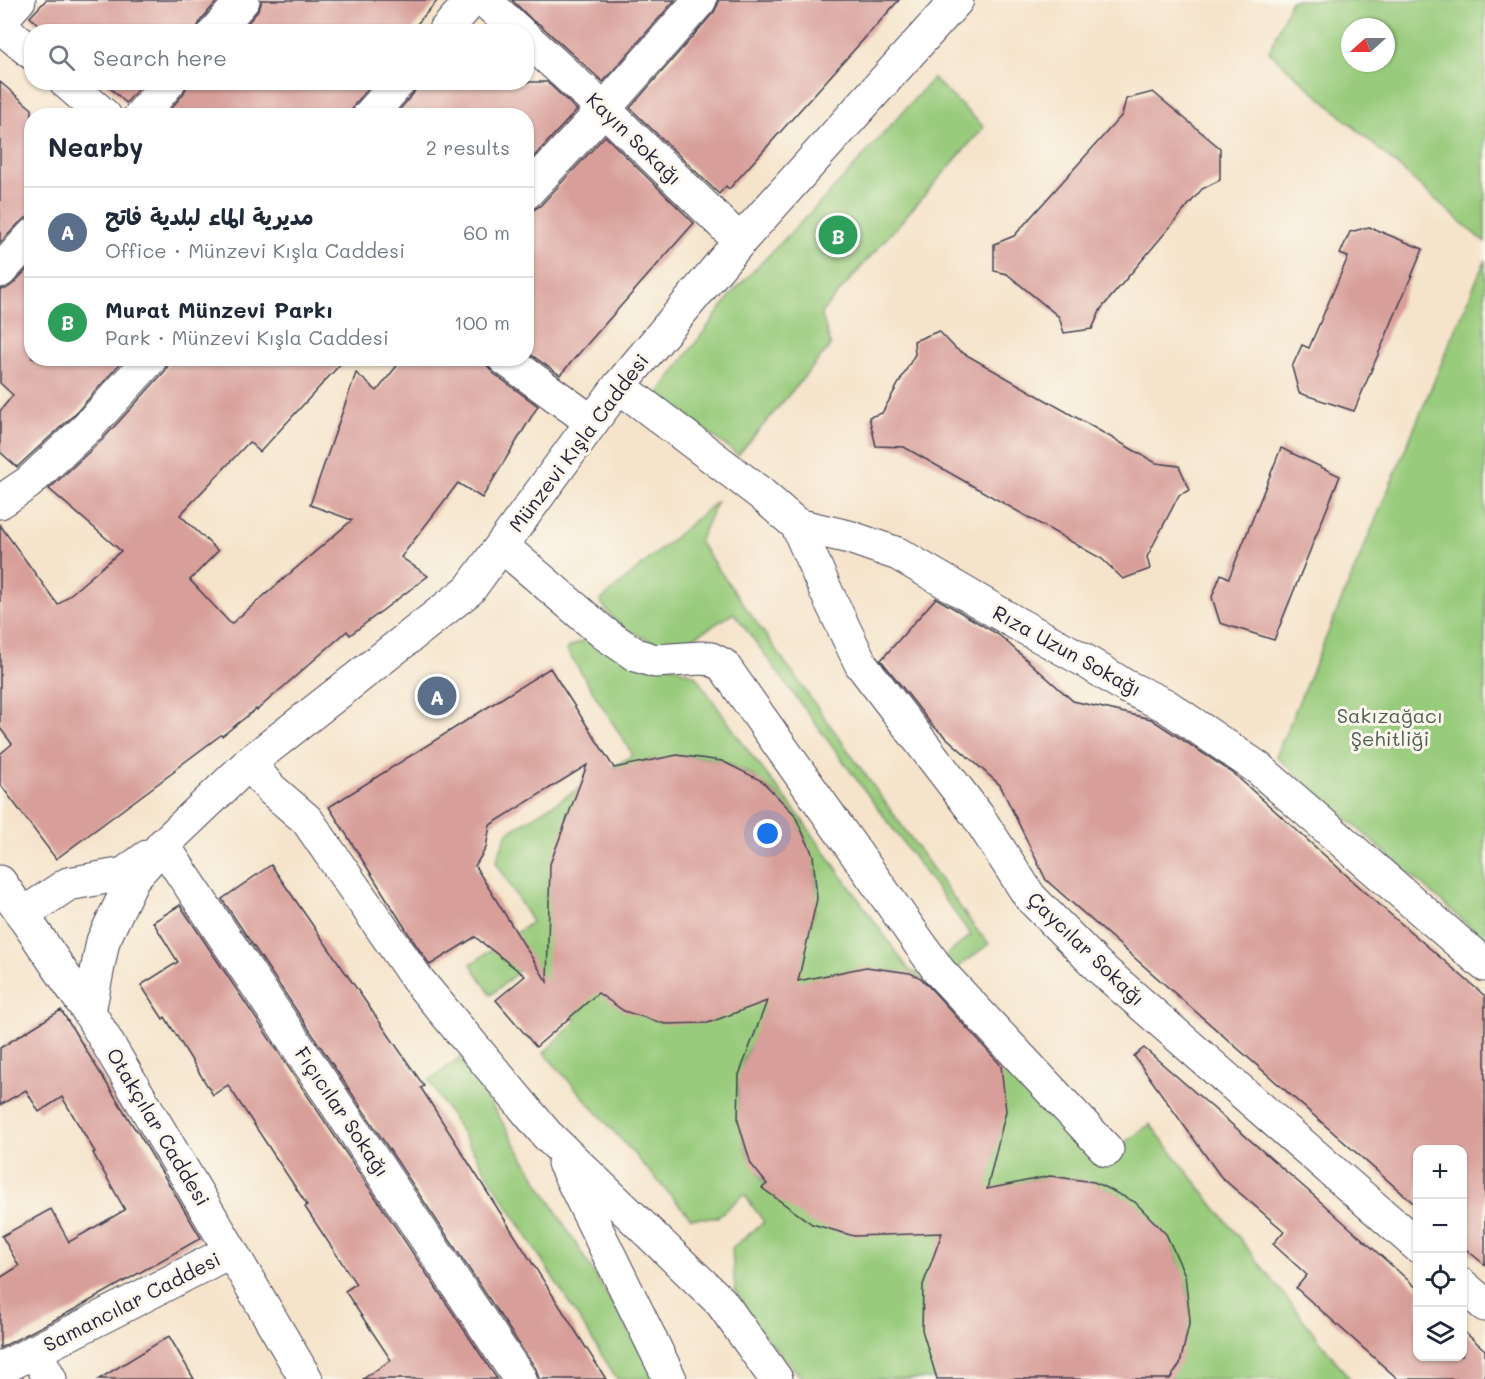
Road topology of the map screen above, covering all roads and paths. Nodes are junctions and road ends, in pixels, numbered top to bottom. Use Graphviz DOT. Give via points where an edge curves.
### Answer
graph roads {
  1 [pos="243,0"];
  2 [pos="472,0"];
  3 [pos="484,0"];
  4 [pos="700,0"];
  5 [pos="957,0"];
  6 [pos="5,12"];
  7 [pos="222,24"];
  8 [pos="451,24"];
  9 [pos="510,24"];
  10 [pos="24,41"];
  11 [pos="534,45"];
  12 [pos="75,90"];
  13 [pos="162,90"];
  14 [pos="392,90"];
  15 [pos="96,108"];
  16 [pos="147,108"];
  17 [pos="376,108"];
  18 [pos="604,109"];
  19 [pos="534,184"];
  20 [pos="740,241"];
  21 [pos="24,245"];
  22 [pos="0,271"];
  23 [pos="144,366"];
  24 [pos="515,366"];
  25 [pos="620,386"];
  26 [pos="592,422"];
  27 [pos="0,502"];
  28 [pos="797,525"];
  29 [pos="502,546"];
  30 [pos="249,763"];
  31 [pos="163,845"];
  32 [pos="0,882"];
  33 [pos="22,915"];
  34 [pos="1485,965"];
  35 [pos="89,1012"];
  36 [pos="552,1139"];
  37 [pos="1107,1150"];
  38 [pos="1413,1242"];
  39 [pos="231,1251"];
  40 [pos="1467,1289"];
  41 [pos="1485,1305"];
  42 [pos="43,1365"];
  43 [pos="0,1369"];
  44 [pos="306,1379"];
  45 [pos="520,1379"];
  46 [pos="670,1379"];
  47 [pos="776,1379"];
  1 -- 7 [label="street"];
  2 -- 8 [label="street"];
  3 -- 9 [label="street"];
  4 -- 18 [label="street"];
  5 -- 20 [label="street, Münzevi Kışla Caddesi"];
  6 -- 10 [label="street"];
  11 -- 18 [label="street, Kayın Sokağı"];
  12 -- 15 [label="street"];
  13 -- 16 [label="street"];
  14 -- 17 [label="street"];
  18 -- 19 [label="street"];
  18 -- 20 [label="street, Kayın Sokağı"];
  20 -- 25 [label="street, Münzevi Kışla Caddesi"];
  21 -- 22 [label="street"];
  23 -- 27 [label="street" via="88,427 28,483"];
  24 -- 26 [label="street"];
  25 -- 26 [label="street, Münzevi Kışla Caddesi"];
  25 -- 28 [label="street, Rıza Uzun Sokağı"];
  26 -- 29 [label="street, Münzevi Kışla Caddesi"];
  28 -- 34 [label="street, Rıza Uzun Sokağı" via="898,554 1125,686 1165,705 1258,768"];
  28 -- 38 [label="street, Çaycılar Sokağı" via="861,664 977,814 1030,897 1099,967"];
  29 -- 30 [label="street, Münzevi Kışla Caddesi" via="469,590"];
  29 -- 37 [label="street" via="605,634 636,655 655,662 711,659 723,666 939,971"];
  30 -- 31 [label="street, Münzevi Kışla Caddesi"];
  30 -- 36 [label="street" via="271,789 307,820 417,979"];
  31 -- 33 [label="street" via="124,874 68,884"];
  31 -- 35 [label="street" via="133,878 104,941"];
  31 -- 45 [label="street, Fıçıcılar Sokağı"];
  32 -- 33 [label="street, Otakçılar Caddesi"];
  33 -- 35 [label="street, Otakçılar Caddesi"];
  35 -- 39 [label="street, Otakçılar Caddesi"];
  36 -- 46 [label="street"];
  36 -- 47 [label="street" via="722,1302"];
  39 -- 42 [label="street, Samancılar Caddesi"];
  39 -- 44 [label="street, Otakçılar Caddesi"];
  40 -- 41 [label="street"];
  42 -- 43 [label="street, Samancılar Caddesi"];
}
